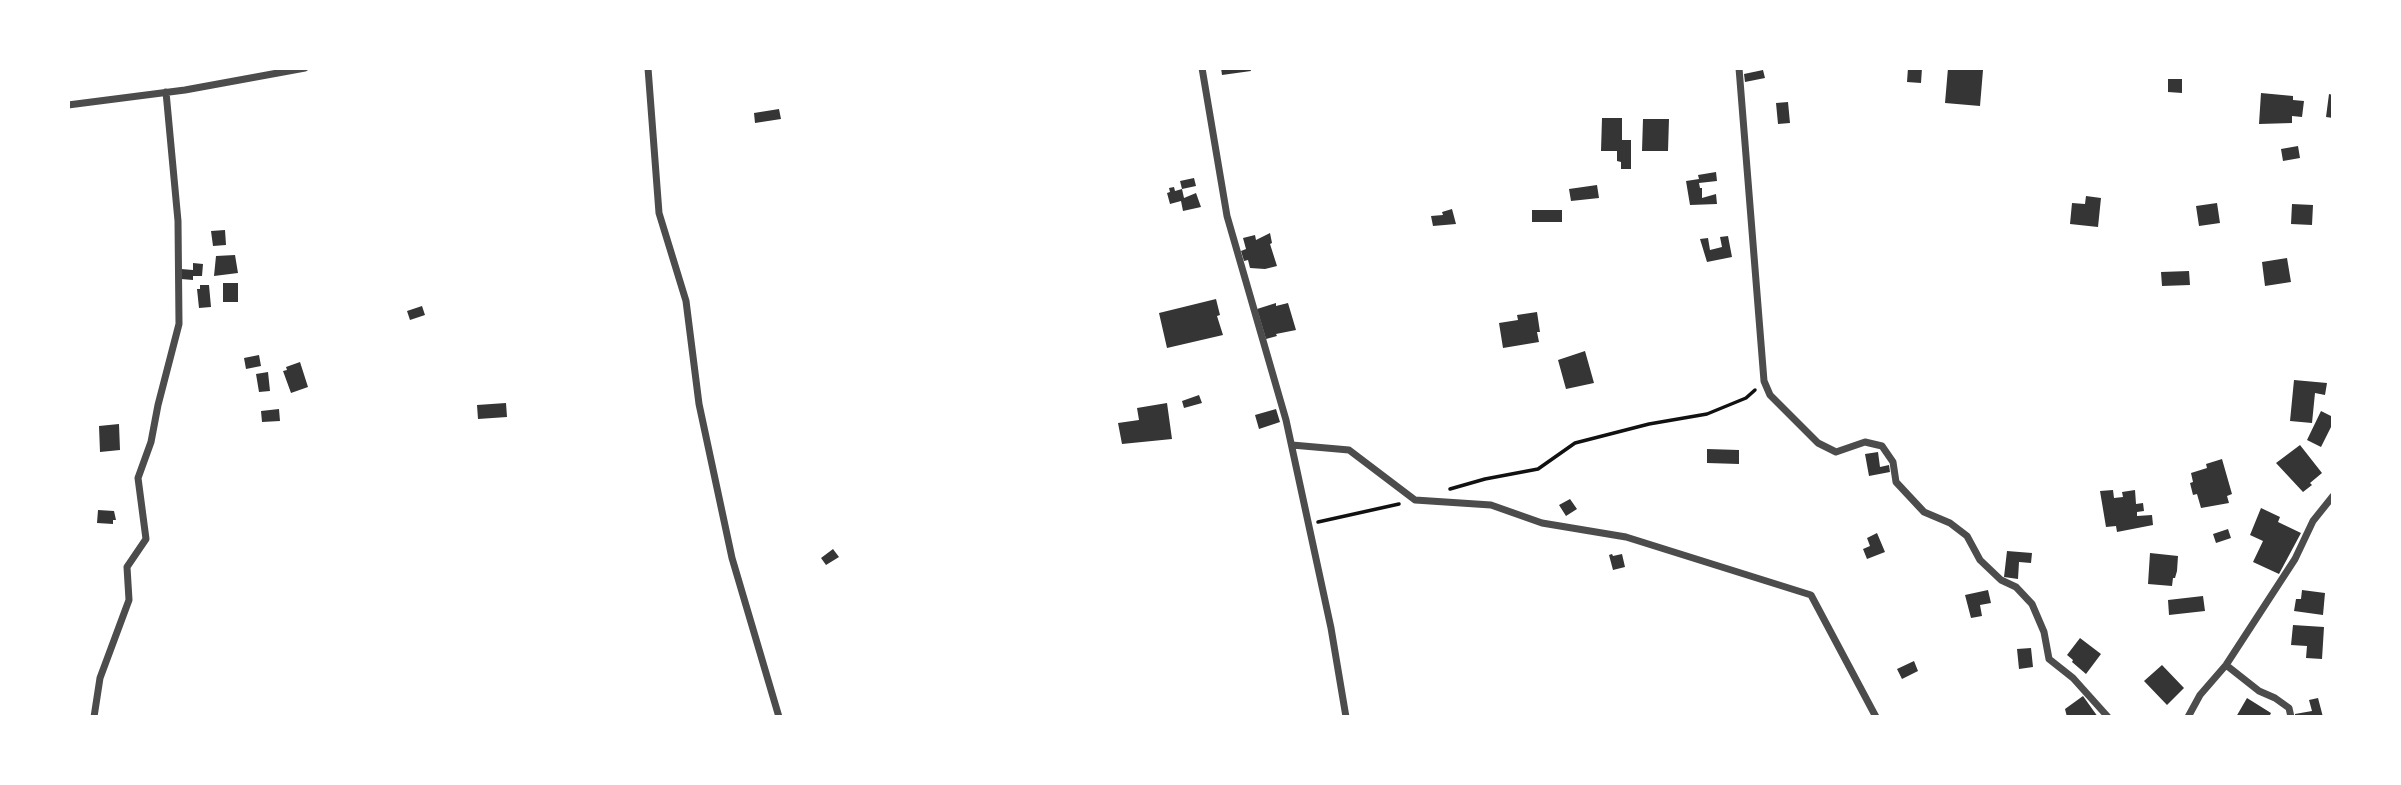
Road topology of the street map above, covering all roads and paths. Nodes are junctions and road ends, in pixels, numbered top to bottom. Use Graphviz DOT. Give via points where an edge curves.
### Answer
graph roads {
  1 [pos="305,68"];
  2 [pos="648,68"];
  3 [pos="1202,68"];
  4 [pos="1739,68"];
  5 [pos="166,92"];
  6 [pos="68,105"];
  7 [pos="1764,381"];
  8 [pos="1292,446"];
  9 [pos="1450,490"];
  10 [pos="2333,496"];
  11 [pos="1415,500"];
  12 [pos="1309,523"];
  13 [pos="2226,665"];
  14 [pos="94,717"];
  15 [pos="779,717"];
  16 [pos="1346,717"];
  17 [pos="1876,717"];
  18 [pos="2109,717"];
  19 [pos="2188,717"];
  20 [pos="2291,717"];
  1 -- 5 [label="street"];
  2 -- 15 [label="street" via="659,214 686,301 699,404 732,558"];
  3 -- 8 [label="street" via="1227,216"];
  4 -- 7 [label="street"];
  5 -- 6 [label="street"];
  5 -- 14 [label="street" via="178,221 179,324 138,478 146,540 127,567 130,600 100,678"];
  7 -- 9 [label="path" via="1746,398 1707,414 1575,443 1538,469"];
  7 -- 18 [label="street" via="1770,395 1818,443 1836,452 1865,442 1882,446 1893,462 1896,482 1924,512 1967,536 1980,560 2032,604 2049,659"];
  8 -- 11 [label="street" via="1349,450"];
  8 -- 12 [label="street"];
  10 -- 13 [label="street" via="2313,521 2295,559"];
  11 -- 12 [label="path"];
  11 -- 17 [label="street" via="1490,505 1542,523 1626,537 1811,595"];
  12 -- 16 [label="street"];
  13 -- 19 [label="street"];
  13 -- 20 [label="street" via="2289,708"];
}
